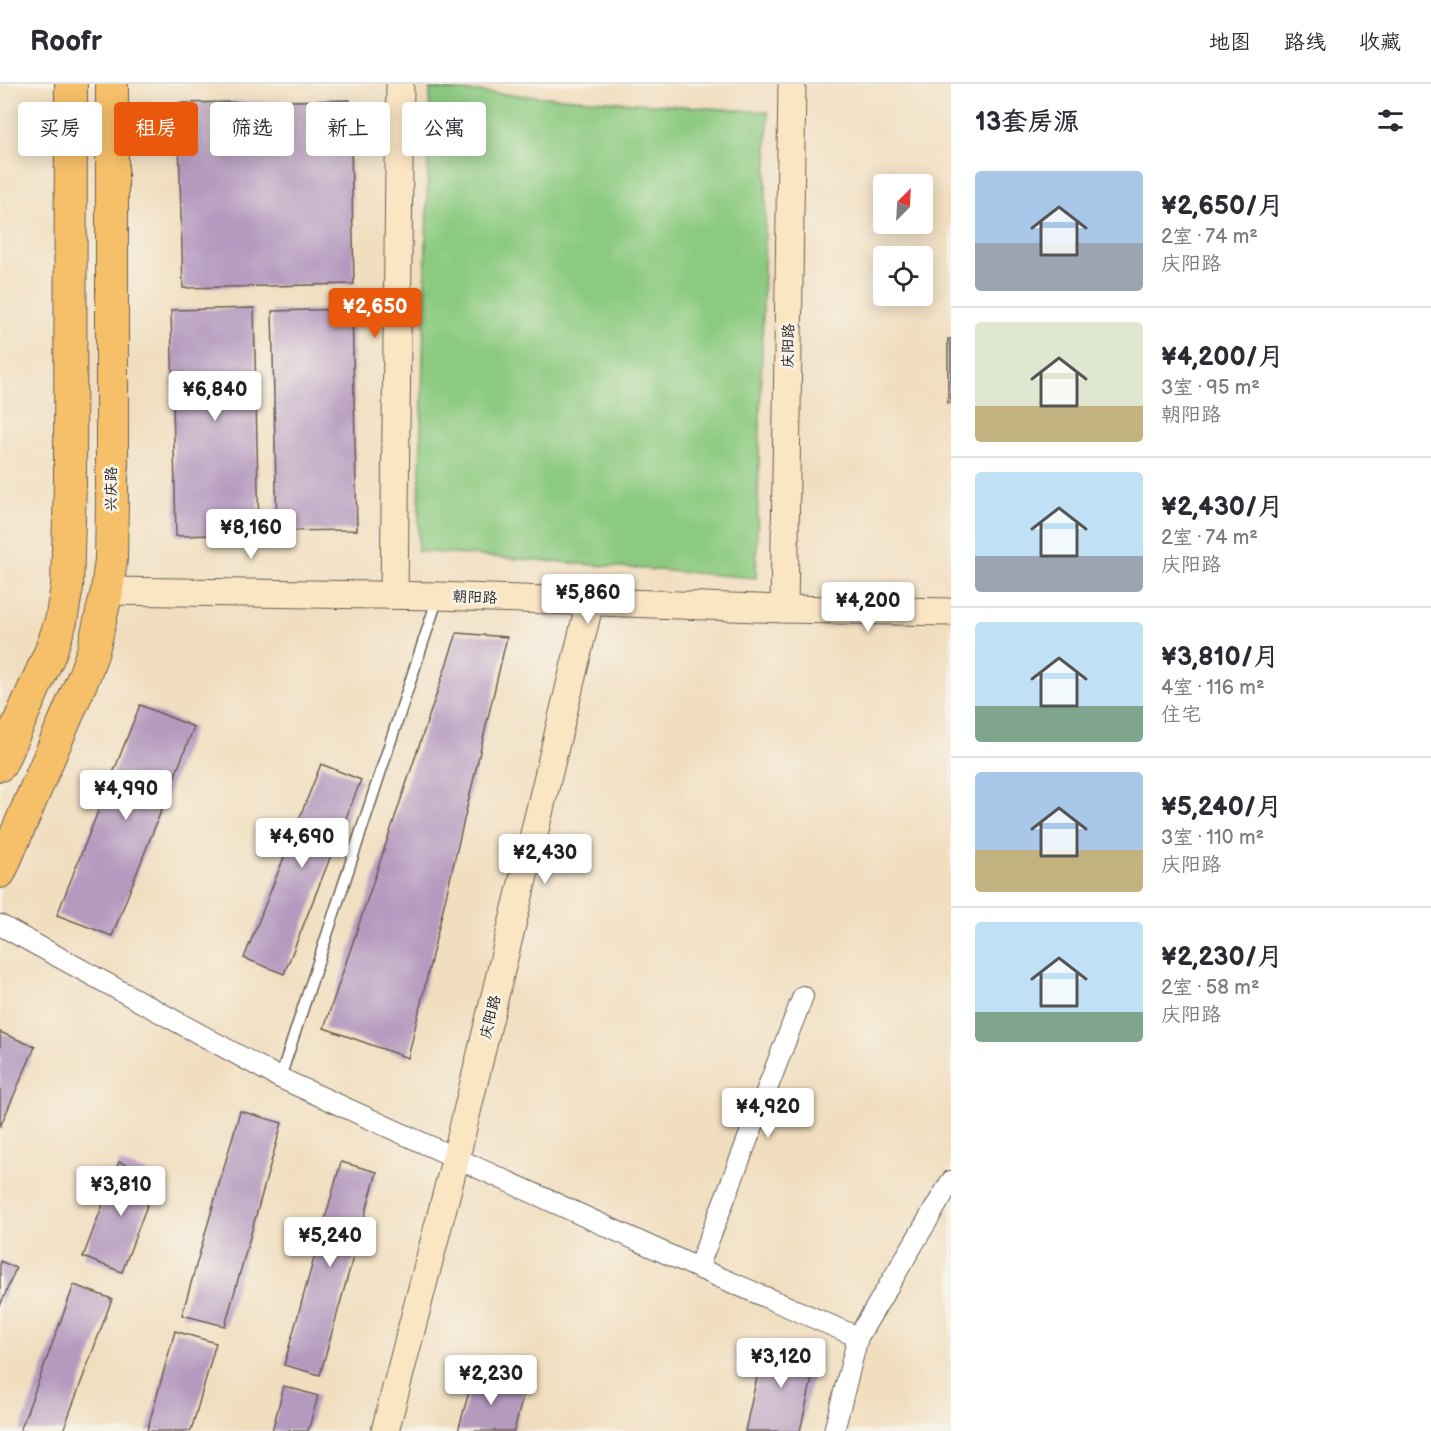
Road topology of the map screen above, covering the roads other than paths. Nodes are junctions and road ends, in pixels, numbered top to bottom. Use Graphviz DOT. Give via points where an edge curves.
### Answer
graph roads {
  1 [pos="71,84"];
  2 [pos="112,84"];
  3 [pos="400,84"];
  4 [pos="792,84"];
  5 [pos="108,586"];
  6 [pos="394,590"];
  7 [pos="439,596"];
  8 [pos="590,602"];
  9 [pos="951,603"];
  10 [pos="784,604"];
  11 [pos="951,612"];
  12 [pos="0,765"];
  13 [pos="0,872"];
  14 [pos="0,925"];
  15 [pos="803,996"];
  16 [pos="280,1078"];
  17 [pos="456,1157"];
  18 [pos="951,1181"];
  19 [pos="698,1268"];
  20 [pos="858,1337"];
  21 [pos="385,1431"];
  22 [pos="834,1431"];
  1 -- 12 [label="main road" via="67,587 50,653"];
  2 -- 5 [label="main road, 兴庆路" via="112,502"];
  3 -- 6 [label="street"];
  4 -- 10 [label="street, 庆阳路"];
  5 -- 6 [label="street, 朝阳路"];
  5 -- 13 [label="main road, 兴庆路" via="101,624 84,676"];
  6 -- 7 [label="street, 朝阳路"];
  7 -- 8 [label="street, 朝阳路"];
  7 -- 16 [label="lane"];
  8 -- 10 [label="street, 朝阳路"];
  8 -- 17 [label="street, 庆阳路"];
  9 -- 10 [label="street, 朝阳路"];
  10 -- 11 [label="street, 朝阳路"];
  14 -- 16 [label="street"];
  15 -- 19 [label="street"];
  16 -- 17 [label="street"];
  17 -- 19 [label="street"];
  17 -- 21 [label="street, 庆阳路"];
  18 -- 20 [label="street"];
  19 -- 20 [label="street"];
  20 -- 22 [label="street"];
}
